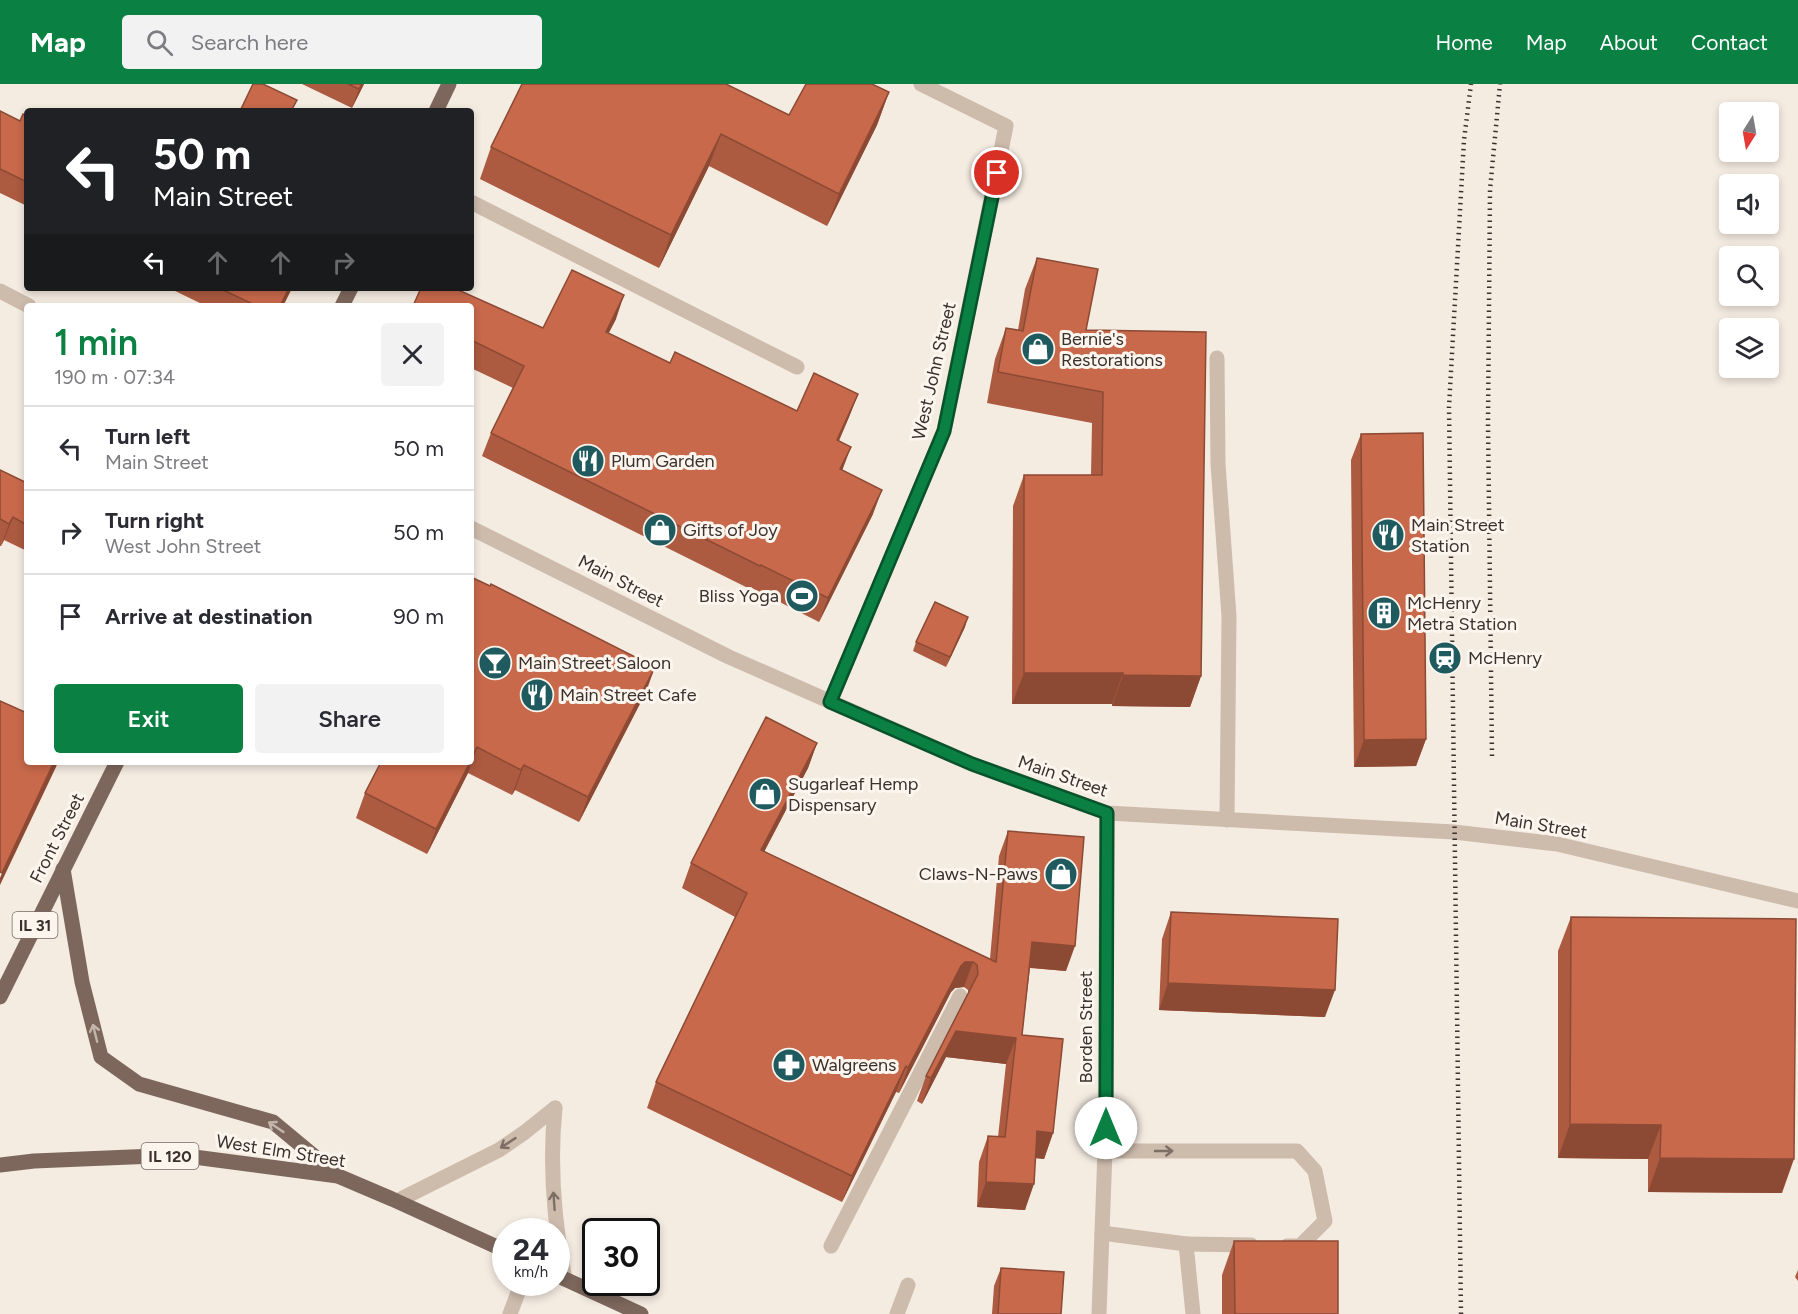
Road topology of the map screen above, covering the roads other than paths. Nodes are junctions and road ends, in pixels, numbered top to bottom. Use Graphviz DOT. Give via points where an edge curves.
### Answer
graph roads {
  1 [pos="449,84"];
  2 [pos="921,84"];
  3 [pos="437,108"];
  4 [pos="474,204"];
  5 [pos="0,291"];
  6 [pos="24,303"];
  7 [pos="1217,358"];
  8 [pos="798,367"];
  9 [pos="474,530"];
  10 [pos="830,702"];
  11 [pos="115,765"];
  12 [pos="1107,813"];
  13 [pos="1227,819"];
  14 [pos="63,869"];
  15 [pos="1798,901"];
  16 [pos="3,980"];
  17 [pos="960,996"];
  18 [pos="0,997"];
  19 [pos="1106,1151"];
  20 [pos="0,1165"];
  21 [pos="338,1176"];
  22 [pos="397,1201"];
  23 [pos="556,1218"];
  24 [pos="1102,1233"];
  25 [pos="1186,1244"];
  26 [pos="492,1245"];
  27 [pos="831,1246"];
  28 [pos="570,1282"];
  29 [pos="908,1285"];
  30 [pos="517,1296"];
  31 [pos="619,1310"];
  32 [pos="510,1314"];
  33 [pos="641,1314"];
  34 [pos="897,1314"];
  35 [pos="1099,1314"];
  36 [pos="1193,1314"];
  1 -- 3 [label="main road"];
  2 -- 10 [label="street, West John Street" via="1006,126 944,431"];
  4 -- 8 [label="street"];
  5 -- 6 [label="street"];
  7 -- 13 [label="street" via="1218,464 1229,616"];
  9 -- 10 [label="street, Main Street" via="729,657"];
  10 -- 12 [label="street, Main Street" via="972,764"];
  11 -- 14 [label="main road, Front Street / IL 31"];
  12 -- 13 [label="street, Main Street"];
  12 -- 19 [label="street, Borden Street"];
  13 -- 15 [label="street, Main Street" via="1454,832 1557,844"];
  14 -- 16 [label="main road, Front Street / IL 31"];
  21 -- 14 [label="main road, one-way" via="273,1122 138,1084 101,1057 82,982"];
  16 -- 18 [label="main road, Front Street / IL 31"];
  17 -- 27 [label="street"];
  19 -- 24 [label="street, Borden Street"];
  19 -- 25 [label="street, one-way" via="1297,1152 1315,1171 1325,1221 1300,1246"];
  20 -- 21 [label="main road, West Elm Street / IL 120" via="179,1155"];
  21 -- 22 [label="main road, West Elm Street / IL 120"];
  23 -- 22 [label="street, one-way" via="552,1175 555,1108 499,1150"];
  22 -- 26 [label="main road, West Elm Street / IL 120"];
  24 -- 25 [label="street"];
  24 -- 35 [label="street, Borden Street"];
  25 -- 36 [label="street"];
  28 -- 31 [label="main road"];
  29 -- 34 [label="street"];
  30 -- 32 [label="street"];
  31 -- 33 [label="main road"];
}
